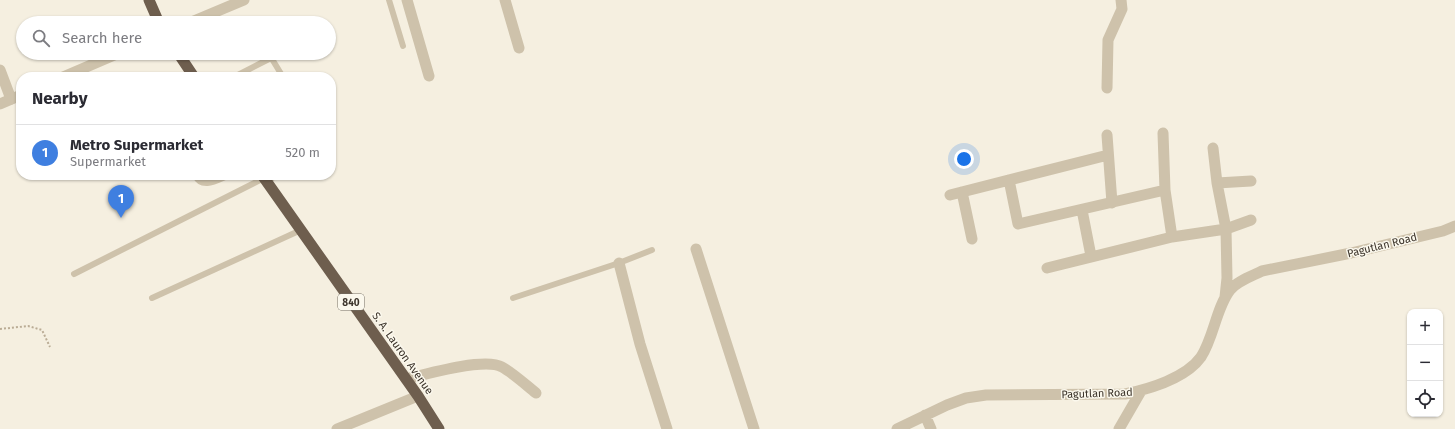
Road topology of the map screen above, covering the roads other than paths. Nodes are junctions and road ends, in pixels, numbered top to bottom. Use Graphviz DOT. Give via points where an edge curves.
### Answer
graph roads {
  1 [pos="149,0"];
  2 [pos="244,0"];
  3 [pos="389,0"];
  4 [pos="407,0"];
  5 [pos="505,0"];
  6 [pos="1121,0"];
  7 [pos="156,16"];
  8 [pos="206,16"];
  9 [pos="403,46"];
  10 [pos="519,48"];
  11 [pos="103,60"];
  12 [pos="183,60"];
  13 [pos="265,60"];
  14 [pos="273,60"];
  15 [pos="0,70"];
  16 [pos="75,72"];
  17 [pos="191,72"];
  18 [pos="243,72"];
  19 [pos="280,72"];
  20 [pos="429,76"];
  21 [pos="1107,88"];
  22 [pos="16,97"];
  23 [pos="0,104"];
  24 [pos="1163,134"];
  25 [pos="1107,135"];
  26 [pos="1213,148"];
  27 [pos="1108,155"];
  28 [pos="198,180"];
  29 [pos="219,180"];
  30 [pos="260,180"];
  31 [pos="265,180"];
  32 [pos="1009,180"];
  33 [pos="1251,181"];
  34 [pos="1216,183"];
  35 [pos="1166,190"];
  36 [pos="962,192"];
  37 [pos="950,195"];
  38 [pos="1112,203"];
  39 [pos="1082,210"];
  40 [pos="1252,220"];
  41 [pos="1455,226"];
  42 [pos="1226,229"];
  43 [pos="301,230"];
  44 [pos="1443,231"];
  45 [pos="1455,236"];
  46 [pos="1172,237"];
  47 [pos="972,239"];
  48 [pos="696,249"];
  49 [pos="652,250"];
  50 [pos="1091,256"];
  51 [pos="619,263"];
  52 [pos="1047,268"];
  53 [pos="74,274"];
  54 [pos="152,298"];
  55 [pos="513,298"];
  56 [pos="1225,300"];
  57 [pos="406,379"];
  58 [pos="1141,390"];
  59 [pos="536,393"];
  60 [pos="418,396"];
  61 [pos="926,415"];
  62 [pos="337,429"];
  63 [pos="439,429"];
  64 [pos="666,429"];
  65 [pos="754,429"];
  66 [pos="897,429"];
  67 [pos="931,429"];
  68 [pos="1119,429"];
  1 -- 7 [label="highway"];
  2 -- 8 [label="street"];
  3 -- 9 [label="lane"];
  4 -- 20 [label="street"];
  5 -- 10 [label="street"];
  6 -- 21 [label="street" via="1122,9 1108,40"];
  11 -- 16 [label="street"];
  12 -- 17 [label="highway"];
  13 -- 18 [label="lane"];
  14 -- 19 [label="lane"];
  15 -- 22 [label="street"];
  22 -- 23 [label="street"];
  24 -- 35 [label="street"];
  25 -- 27 [label="street"];
  26 -- 34 [label="street"];
  27 -- 32 [label="street"];
  27 -- 38 [label="street"];
  28 -- 29 [label="lane" via="206,184"];
  30 -- 53 [label="lane"];
  31 -- 43 [label="highway, S. A. Lauron Avenue / 840"];
  32 -- 36 [label="street"];
  32 -- 39 [label="street" via="1018,224"];
  33 -- 34 [label="street"];
  34 -- 42 [label="street"];
  35 -- 38 [label="street"];
  35 -- 46 [label="street"];
  36 -- 37 [label="street"];
  36 -- 47 [label="street"];
  38 -- 39 [label="street"];
  39 -- 50 [label="street"];
  40 -- 42 [label="street"];
  41 -- 44 [label="street, Pagutlan Road"];
  42 -- 46 [label="street"];
  42 -- 56 [label="street"];
  43 -- 54 [label="lane"];
  43 -- 57 [label="highway, S. A. Lauron Avenue / 840"];
  44 -- 45 [label="street"];
  44 -- 56 [label="street, Pagutlan Road" via="1262,271 1232,288"];
  46 -- 50 [label="street"];
  48 -- 65 [label="street"];
  49 -- 51 [label="lane"];
  50 -- 52 [label="street"];
  51 -- 55 [label="lane"];
  51 -- 64 [label="street"];
  56 -- 58 [label="street, Pagutlan Road" via="1208,345 1200,358 1188,370 1174,378"];
  57 -- 59 [label="street" via="492,363 502,367"];
  57 -- 60 [label="highway, S. A. Lauron Avenue / 840"];
  58 -- 61 [label="street, Pagutlan Road" via="1125,394 986,395 966,398"];
  58 -- 68 [label="street"];
  60 -- 62 [label="street"];
  60 -- 63 [label="highway, S. A. Lauron Avenue / 840"];
  61 -- 66 [label="street, Pagutlan Road"];
  61 -- 67 [label="street"];
}
